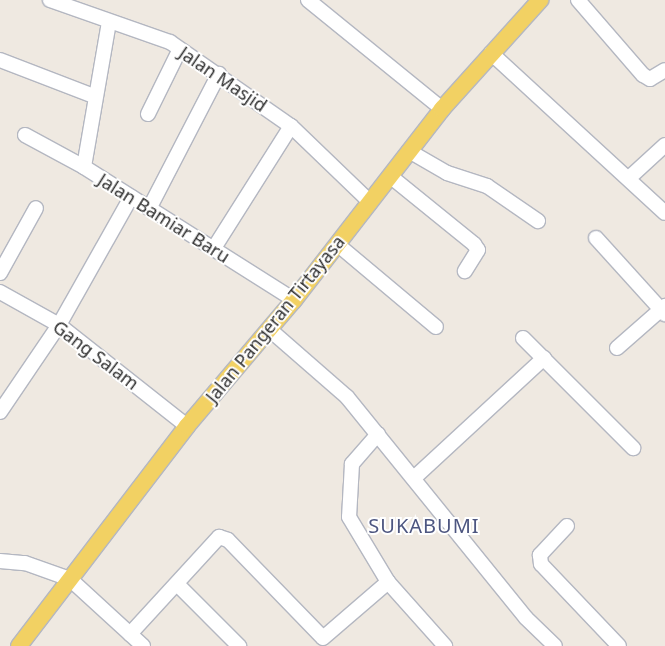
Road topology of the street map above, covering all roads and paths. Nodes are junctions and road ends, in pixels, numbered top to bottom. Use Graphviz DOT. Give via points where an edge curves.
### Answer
graph roads {
  1 [pos="308,0"];
  2 [pos="540,0"];
  3 [pos="578,0"];
  4 [pos="55,1"];
  5 [pos="109,22"];
  6 [pos="180,49"];
  7 [pos="491,53"];
  8 [pos="0,60"];
  9 [pos="665,70"];
  10 [pos="219,74"];
  11 [pos="94,96"];
  12 [pos="442,109"];
  13 [pos="148,114"];
  14 [pos="291,126"];
  15 [pos="24,135"];
  16 [pos="665,144"];
  17 [pos="409,151"];
  18 [pos="84,167"];
  19 [pos="390,176"];
  20 [pos="629,178"];
  21 [pos="131,197"];
  22 [pos="370,202"];
  23 [pos="150,207"];
  24 [pos="36,208"];
  25 [pos="665,213"];
  26 [pos="538,222"];
  27 [pos="596,238"];
  28 [pos="337,244"];
  29 [pos="214,248"];
  30 [pos="465,270"];
  31 [pos="0,273"];
  32 [pos="0,292"];
  33 [pos="294,300"];
  34 [pos="664,310"];
  35 [pos="59,325"];
  36 [pos="436,327"];
  37 [pos="269,329"];
  38 [pos="523,338"];
  39 [pos="617,348"];
  40 [pos="544,358"];
  41 [pos="0,412"];
  42 [pos="187,426"];
  43 [pos="378,434"];
  44 [pos="633,448"];
  45 [pos="414,478"];
  46 [pos="567,526"];
  47 [pos="0,561"];
  48 [pos="70,579"];
  49 [pos="388,582"];
  50 [pos="177,584"];
  51 [pos="130,634"];
  52 [pos="616,645"];
  53 [pos="19,646"];
  54 [pos="143,646"];
  55 [pos="239,646"];
  56 [pos="445,646"];
  57 [pos="554,646"];
  1 -- 12 [label="street"];
  2 -- 7 [label="main road, Jalan Pangeran Tirtayasa"];
  3 -- 9 [label="street" via="643,74 650,79"];
  4 -- 5 [label="street, Jalan Masjid"];
  5 -- 6 [label="street, Jalan Masjid"];
  5 -- 11 [label="street, Jalan Bamiar Baru"];
  6 -- 10 [label="street, Jalan Masjid"];
  6 -- 13 [label="street"];
  7 -- 12 [label="main road, Jalan Pangeran Tirtayasa"];
  7 -- 20 [label="street"];
  8 -- 11 [label="street"];
  10 -- 14 [label="street, Jalan Masjid"];
  10 -- 23 [label="street"];
  11 -- 18 [label="street, Jalan Bamiar Baru"];
  12 -- 17 [label="main road, Jalan Pangeran Tirtayasa"];
  14 -- 22 [label="street, Jalan Masjid"];
  14 -- 29 [label="street"];
  15 -- 18 [label="street"];
  16 -- 20 [label="street"];
  17 -- 19 [label="main road, Jalan Pangeran Tirtayasa"];
  17 -- 26 [label="street" via="447,173 487,186"];
  18 -- 21 [label="street, Jalan Bamiar Baru"];
  19 -- 22 [label="main road, Jalan Pangeran Tirtayasa"];
  19 -- 30 [label="street" via="474,244 478,250"];
  20 -- 25 [label="street"];
  21 -- 23 [label="street, Jalan Bamiar Baru"];
  21 -- 35 [label="street"];
  22 -- 28 [label="main road, Jalan Pangeran Tirtayasa"];
  23 -- 29 [label="street, Jalan Bamiar Baru"];
  24 -- 31 [label="street"];
  27 -- 34 [label="street"];
  28 -- 33 [label="main road, Jalan Pangeran Tirtayasa"];
  28 -- 36 [label="street"];
  29 -- 33 [label="street, Jalan Bamiar Baru"];
  32 -- 35 [label="street, Gang Salam"];
  33 -- 37 [label="main road, Jalan Pangeran Tirtayasa"];
  34 -- 39 [label="street"];
  35 -- 41 [label="street"];
  35 -- 42 [label="street, Gang Salam"];
  37 -- 42 [label="main road, Jalan Pangeran Tirtayasa"];
  37 -- 43 [label="street" via="347,397"];
  38 -- 40 [label="street"];
  40 -- 44 [label="street"];
  40 -- 45 [label="street"];
  42 -- 48 [label="main road, Jalan Pangeran Tirtayasa"];
  43 -- 45 [label="street"];
  43 -- 49 [label="street" via="352,464 349,517"];
  45 -- 57 [label="street" via="472,554"];
  46 -- 52 [label="street" via="540,555 541,564"];
  47 -- 48 [label="street" via="25,563"];
  48 -- 51 [label="street"];
  48 -- 53 [label="main road, Jalan Pangeran Tirtayasa"];
  49 -- 50 [label="street" via="323,638 224,538 216,539"];
  49 -- 56 [label="street"];
  50 -- 51 [label="street"];
  50 -- 55 [label="street"];
  51 -- 54 [label="street"];
}
